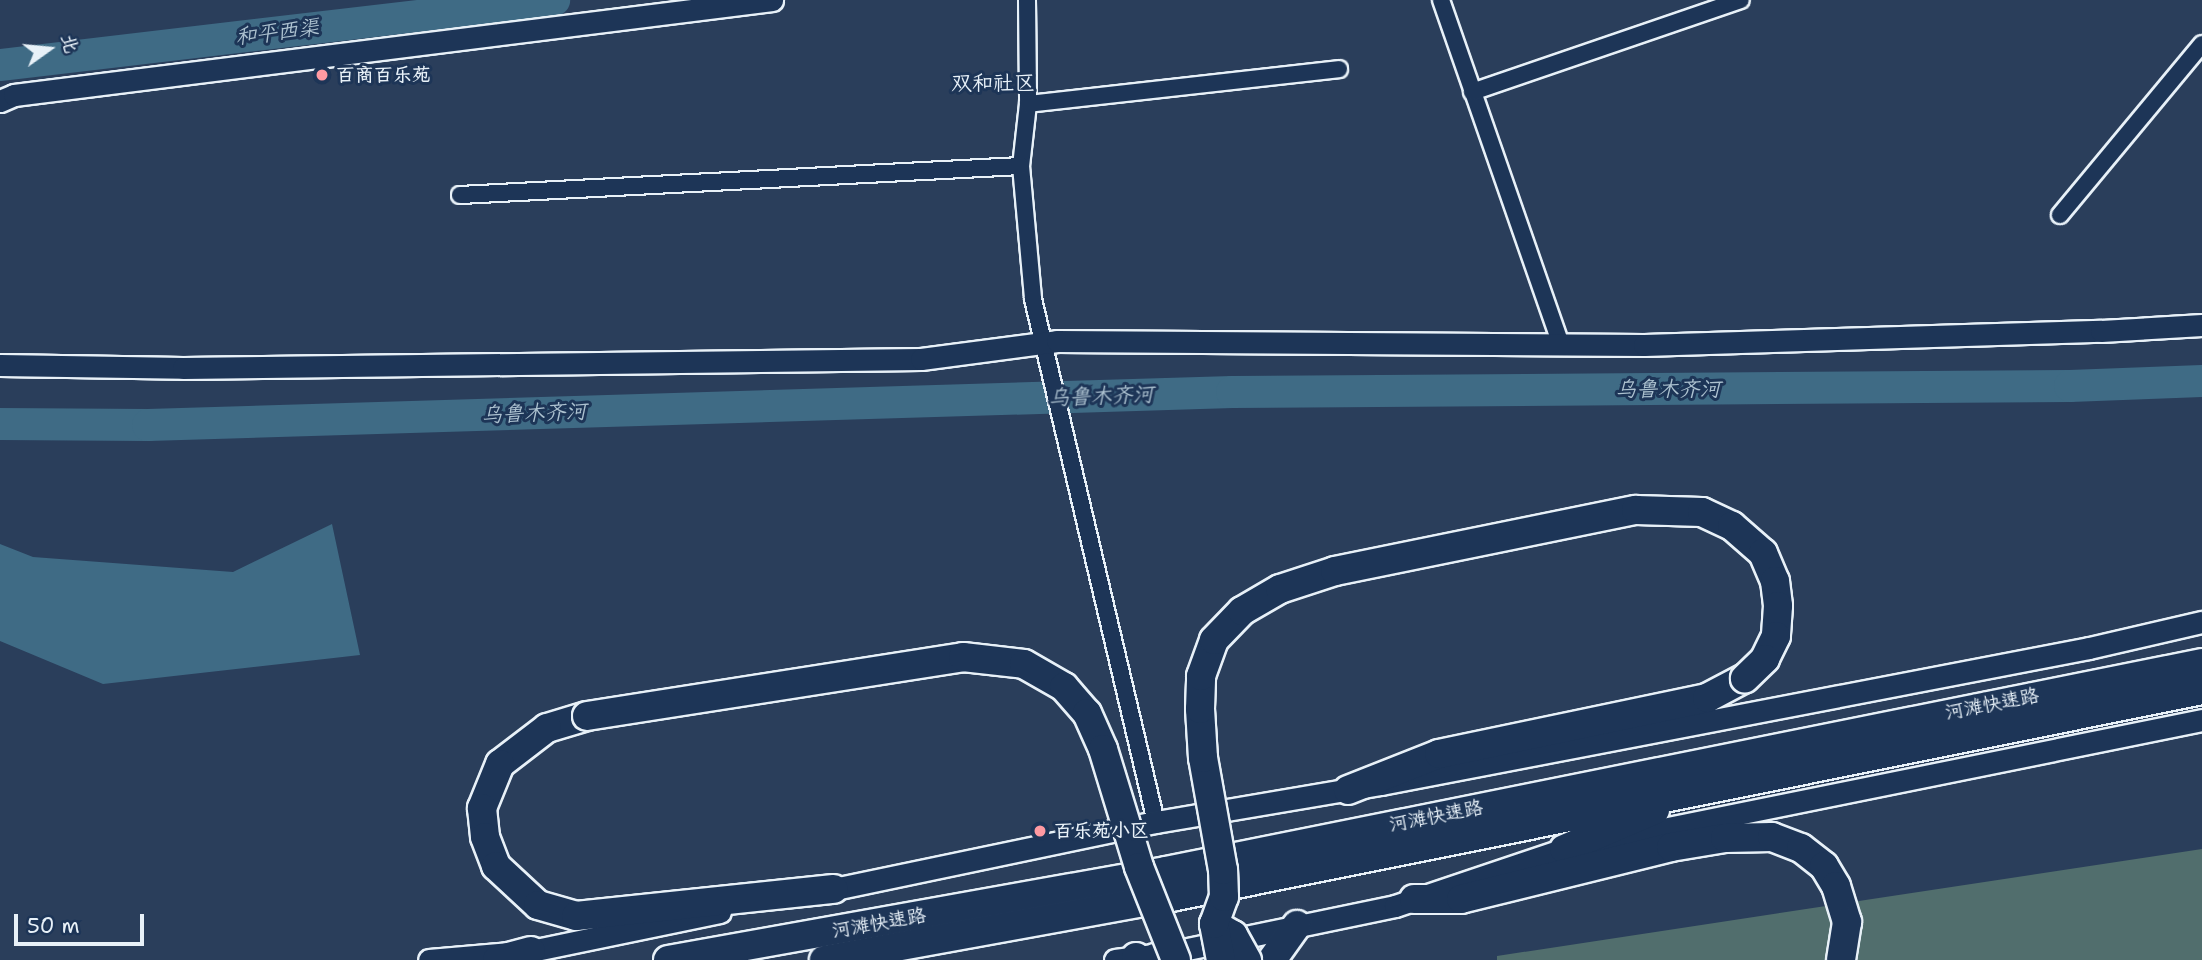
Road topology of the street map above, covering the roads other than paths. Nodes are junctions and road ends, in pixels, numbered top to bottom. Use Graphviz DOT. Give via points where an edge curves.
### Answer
graph roads {
  1 [pos="772,0"];
  2 [pos="1027,0"];
  3 [pos="1441,0"];
  4 [pos="1741,0"];
  5 [pos="2202,44"];
  6 [pos="1339,69"];
  7 [pos="1472,92"];
  8 [pos="0,102"];
  9 [pos="1028,104"];
  10 [pos="1021,166"];
  11 [pos="460,195"];
  12 [pos="2060,215"];
  13 [pos="2202,325"];
  14 [pos="1561,345"];
  15 [pos="1043,353"];
  16 [pos="0,365"];
  17 [pos="2202,622"];
  18 [pos="2202,663"];
  19 [pos="2202,690"];
  20 [pos="2202,720"];
  21 [pos="1348,790"];
  22 [pos="1700,790"];
  23 [pos="1156,822"];
  24 [pos="1564,849"];
  25 [pos="834,889"];
  26 [pos="1414,899"];
  27 [pos="1214,925"];
  28 [pos="1297,925"];
  29 [pos="531,951"];
  30 [pos="1147,959"];
  31 [pos="429,960"];
  32 [pos="497,960"];
  33 [pos="668,960"];
  34 [pos="824,960"];
  35 [pos="1221,960"];
  36 [pos="1247,960"];
  37 [pos="1254,960"];
  38 [pos="1272,960"];
  39 [pos="1841,960"];
  1 -- 8 [label="street" via="14,95"];
  2 -- 9 [label="street"];
  3 -- 7 [label="street"];
  4 -- 7 [label="street"];
  5 -- 12 [label="street"];
  6 -- 9 [label="street"];
  7 -- 14 [label="street"];
  9 -- 10 [label="street"];
  10 -- 11 [label="street"];
  10 -- 15 [label="street" via="1032,299"];
  13 -- 14 [label="street"];
  14 -- 15 [label="street"];
  15 -- 16 [label="street" via="921,359 183,368"];
  15 -- 23 [label="street"];
  17 -- 21 [label="street" via="2090,648"];
  18 -- 33 [label="highway, 河滩快速路" via="1166,871"];
  19 -- 22 [label="highway, 河滩快速路"];
  20 -- 24 [label="street"];
  21 -- 23 [label="street"];
  21 -- 27 [label="highway, bridge" via="1439,754 1707,698 1745,678 1765,659 1776,635 1775,581 1763,553 1732,526 1702,512 1636,510 1335,571 1280,589 1241,611 1214,640 1201,676 1203,758 1223,870 1224,897"];
  22 -- 24 [label="highway"];
  22 -- 34 [label="highway, 河滩快速路" via="1171,897"];
  23 -- 25 [label="street"];
  24 -- 26 [label="street"];
  25 -- 29 [label="street"];
  25 -- 30 [label="highway, bridge" via="576,916 538,905 496,866 485,836 482,808 500,764 547,728 587,716 963,657 1024,664 1064,687 1087,713 1103,749 1139,867"];
  26 -- 28 [label="street"];
  26 -- 39 [label="highway" via="1461,899 1671,847 1725,838 1772,837 1801,848 1824,866 1836,886 1847,922"];
  27 -- 35 [label="highway, bridge"];
  27 -- 36 [label="highway, bridge" via="1233,935"];
  28 -- 30 [label="street"];
  28 -- 37 [label="main road" via="1261,949"];
  28 -- 38 [label="highway"];
  29 -- 31 [label="street"];
  29 -- 32 [label="highway"];
}
